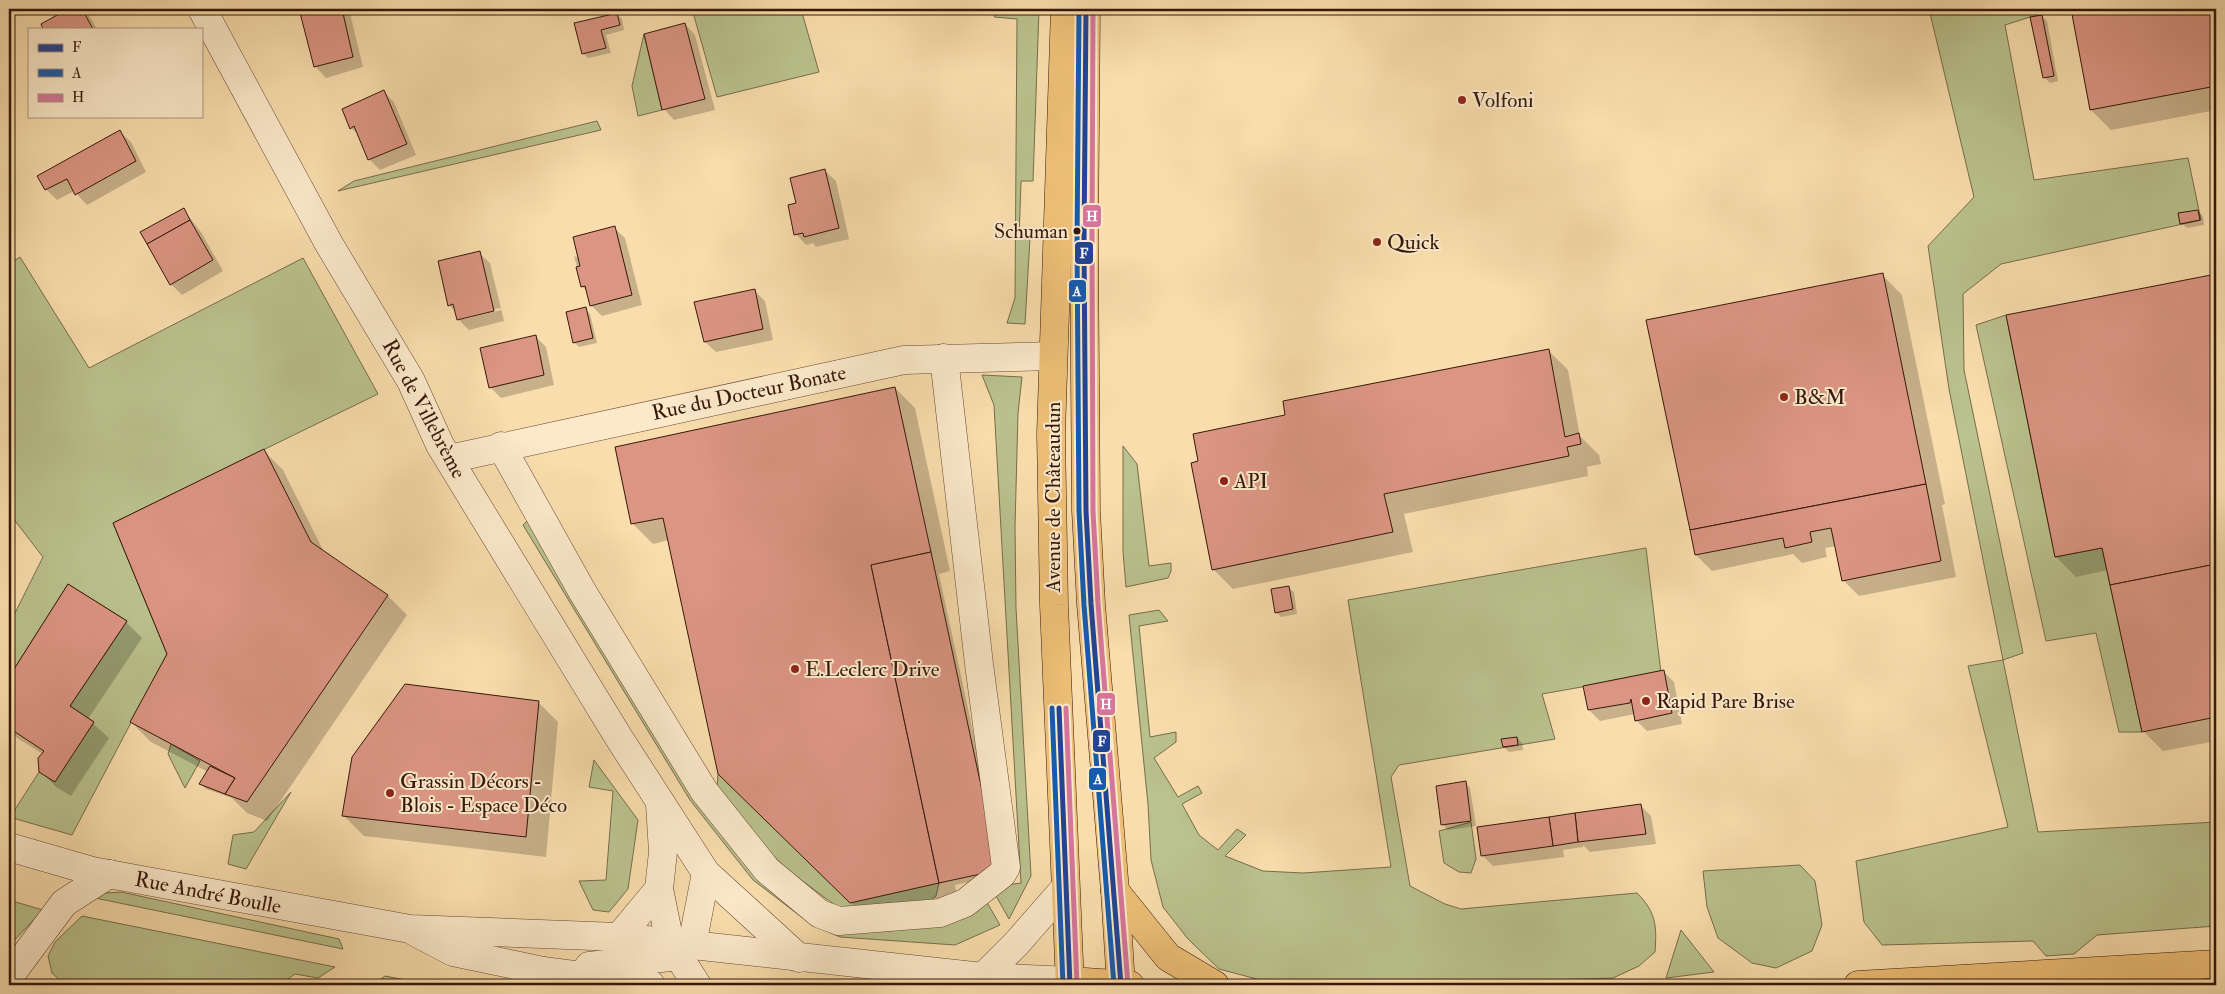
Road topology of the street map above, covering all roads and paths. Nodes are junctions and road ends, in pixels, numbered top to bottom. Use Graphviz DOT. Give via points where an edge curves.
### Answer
graph roads {
  1 [pos="202,9"];
  2 [pos="1065,9"];
  3 [pos="1086,9"];
  4 [pos="1053,356"];
  5 [pos="944,358"];
  6 [pos="502,446"];
  7 [pos="449,459"];
  8 [pos="660,802"];
  9 [pos="10,851"];
  10 [pos="706,873"];
  11 [pos="109,874"];
  12 [pos="1065,888"];
  13 [pos="659,889"];
  14 [pos="1115,891"];
  15 [pos="410,929"];
  16 [pos="619,937"];
  17 [pos="680,948"];
  18 [pos="799,958"];
  19 [pos="2216,964"];
  20 [pos="543,970"];
  21 [pos="9,977"];
  22 [pos="982,977"];
  23 [pos="1070,983"];
  24 [pos="651,985"];
  25 [pos="697,985"];
  26 [pos="1124,985"];
  27 [pos="1215,985"];
  28 [pos="1858,985"];
  1 -- 7 [label="street, Rue de Villebrème" via="329,244 411,381"];
  2 -- 4 [label="main road, Avenue de Châteaudun"];
  3 -- 14 [label="main road, Avenue de Châteaudun" via="1086,511"];
  4 -- 5 [label="street, Rue du Docteur Bonate"];
  4 -- 12 [label="main road, Avenue de Châteaudun" via="1052,511"];
  5 -- 6 [label="street, Rue du Docteur Bonate" via="904,360"];
  5 -- 6 [label="street" via="1006,866 1002,874 965,903 940,914 839,921 820,914 767,870 704,791 582,591"];
  6 -- 7 [label="street, Rue du Docteur Bonate"];
  7 -- 8 [label="street, Rue de Villebrème"];
  8 -- 10 [label="street, Rue de Villebrème"];
  8 -- 13 [label="street, Rue de Villebrème" via="663,852"];
  9 -- 11 [label="street, Rue André Boulle"];
  10 -- 17 [label="street"];
  10 -- 18 [label="street, Rue de Villebrème"];
  11 -- 15 [label="street, Rue André Boulle"];
  11 -- 21 [label="street" via="64,903"];
  12 -- 22 [label="street"];
  12 -- 23 [label="main road, Avenue de Châteaudun"];
  13 -- 16 [label="street"];
  13 -- 17 [label="street, Rue de Villebrème"];
  14 -- 26 [label="main road, Avenue de Châteaudun"];
  14 -- 27 [label="main road" via="1168,957"];
  15 -- 16 [label="street, Rue André Boulle"];
  15 -- 20 [label="street, Rue André Boulle" via="452,952"];
  16 -- 17 [label="street, Rue André Boulle"];
  17 -- 18 [label="street, Rue André Boulle"];
  17 -- 20 [label="street, Rue André Boulle"];
  17 -- 25 [label="street"];
  18 -- 22 [label="street, Rue André Boulle"];
  19 -- 28 [label="main road"];
  20 -- 24 [label="street, Rue André Boulle"];
  22 -- 23 [label="street, Rue André Boulle"];
  23 -- 26 [label="main road"];
}
